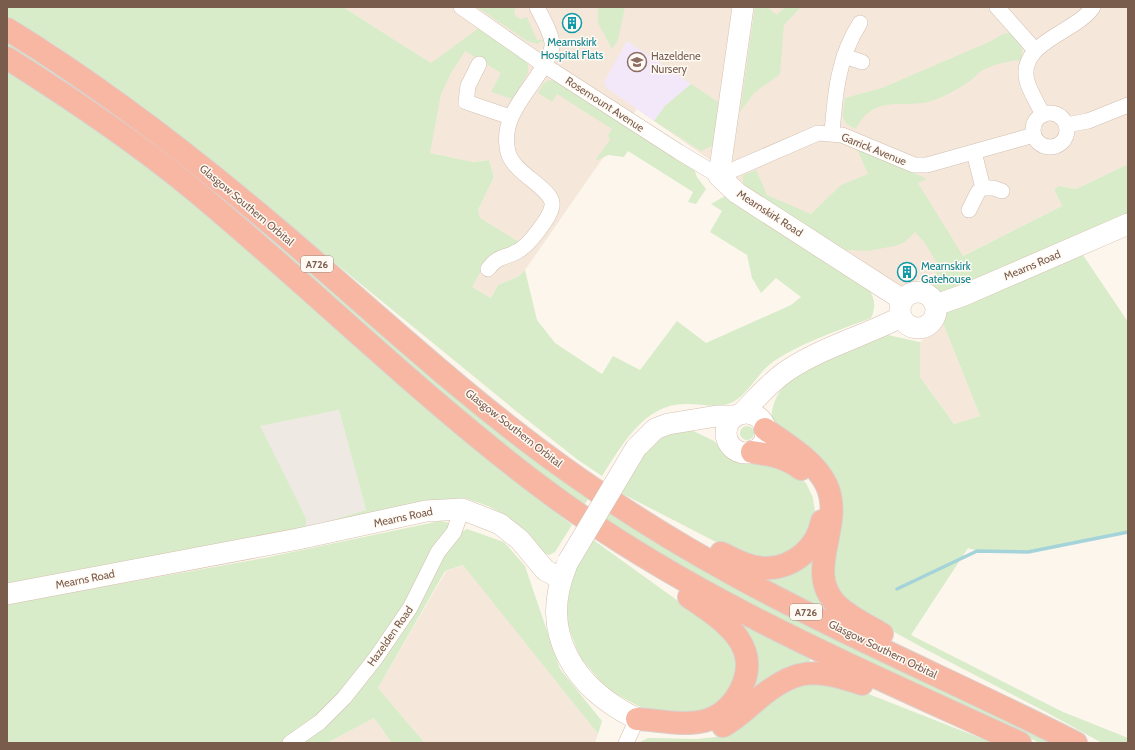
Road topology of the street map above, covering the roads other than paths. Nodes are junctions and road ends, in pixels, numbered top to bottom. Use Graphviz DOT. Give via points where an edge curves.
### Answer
graph roads {
  1 [pos="461,7"];
  2 [pos="537,7"];
  3 [pos="997,7"];
  4 [pos="1093,7"];
  5 [pos="738,8"];
  6 [pos="860,23"];
  7 [pos="7,29"];
  8 [pos="1035,50"];
  9 [pos="844,56"];
  10 [pos="7,58"];
  11 [pos="862,62"];
  12 [pos="479,64"];
  13 [pos="544,65"];
  14 [pos="1128,105"];
  15 [pos="1043,114"];
  16 [pos="510,117"];
  17 [pos="1066,125"];
  18 [pos="832,133"];
  19 [pos="1034,135"];
  20 [pos="974,152"];
  21 [pos="719,176"];
  22 [pos="983,188"];
  23 [pos="1002,191"];
  24 [pos="969,210"];
  25 [pos="1128,224"];
  26 [pos="488,269"];
  27 [pos="936,305"];
  28 [pos="902,308"];
  29 [pos="778,377"];
  30 [pos="738,415"];
  31 [pos="694,421"];
  32 [pos="765,427"];
  33 [pos="727,440"];
  34 [pos="752,452"];
  35 [pos="577,477"];
  36 [pos="562,502"];
  37 [pos="462,509"];
  38 [pos="565,571"];
  39 [pos="7,594"];
  40 [pos="637,719"];
  41 [pos="1046,728"];
  42 [pos="997,732"];
  43 [pos="290,743"];
  44 [pos="626,743"];
  45 [pos="1020,743"];
  46 [pos="1076,743"];
  1 -- 13 [label="street, Rosemount Avenue"];
  2 -- 13 [label="street" via="552,42 552,50"];
  3 -- 8 [label="street"];
  4 -- 8 [label="street" via="1084,19"];
  5 -- 21 [label="street"];
  6 -- 9 [label="street"];
  7 -- 35 [label="highway, Glasgow Southern Orbital / A726" via="96,86 181,150 285,235 435,366"];
  8 -- 15 [label="street" via="1028,60 1026,70 1028,81"];
  9 -- 11 [label="street"];
  9 -- 18 [label="street" via="836,88"];
  10 -- 36 [label="highway, Glasgow Southern Orbital / A726" via="89,111 194,190 427,395"];
  12 -- 16 [label="street" via="468,86 466,102"];
  13 -- 16 [label="street"];
  13 -- 21 [label="street, Rosemount Avenue"];
  14 -- 17 [label="street" via="1088,121"];
  15 -- 17 [label="street" via="1060,116"];
  15 -- 19 [label="street" via="1034,125"];
  16 -- 26 [label="street" via="507,140 513,164 548,193 552,207 543,224 524,248 494,260"];
  17 -- 19 [label="street" via="1066,136 1055,146 1040,144"];
  18 -- 20 [label="street, Garrick Avenue" via="859,141 914,165 927,165"];
  18 -- 21 [label="street, Garrick Avenue" via="808,137"];
  19 -- 20 [label="street, Garrick Avenue"];
  20 -- 22 [label="street"];
  21 -- 28 [label="street, Mearnskirk Road" via="737,193"];
  22 -- 23 [label="street"];
  22 -- 24 [label="street" via="978,192"];
  25 -- 27 [label="street, Mearns Road"];
  27 -- 28 [label="street" via="931,296 920,291 908,294"];
  27 -- 28 [label="street" via="934,319 925,327 908,325"];
  28 -- 29 [label="street"];
  29 -- 30 [label="street"];
  29 -- 32 [label="street"];
  30 -- 31 [label="street"];
  30 -- 32 [label="street" via="755,415"];
  30 -- 33 [label="street" via="727,426"];
  31 -- 33 [label="street" via="716,431"];
  31 -- 38 [label="street, bridge" via="668,424 655,429 636,448"];
  32 -- 34 [label="street" via="766,434 762,445"];
  32 -- 41 [label="highway" via="813,467 830,496 832,525 823,571 826,588 835,603 856,618"];
  33 -- 34 [label="street" via="737,451"];
  34 -- 35 [label="highway" via="777,455 792,462 809,476 822,500 823,518 814,542 803,554 781,566 756,567 733,559"];
  35 -- 41 [label="highway, Glasgow Southern Orbital / A726" via="643,521 740,578"];
  36 -- 40 [label="highway" via="728,626 736,634 746,656 747,671 742,688 719,715 704,721 684,722"];
  36 -- 42 [label="highway, Glasgow Southern Orbital / A726" via="655,563 755,619"];
  37 -- 38 [label="street, Mearns Road" via="500,524 520,540 545,570"];
  37 -- 39 [label="street, Mearns Road" via="426,511 298,540"];
  37 -- 43 [label="street, Hazelden Road" via="454,532 438,552 410,608 375,659 344,698 320,722"];
  38 -- 40 [label="street" via="557,616 560,635 569,660 600,697"];
  40 -- 42 [label="highway" via="673,734 705,733 729,723 777,684 789,678 801,674 828,673"];
  40 -- 44 [label="street"];
  41 -- 46 [label="highway, Glasgow Southern Orbital / A726"];
  42 -- 45 [label="highway, Glasgow Southern Orbital / A726"];
}
